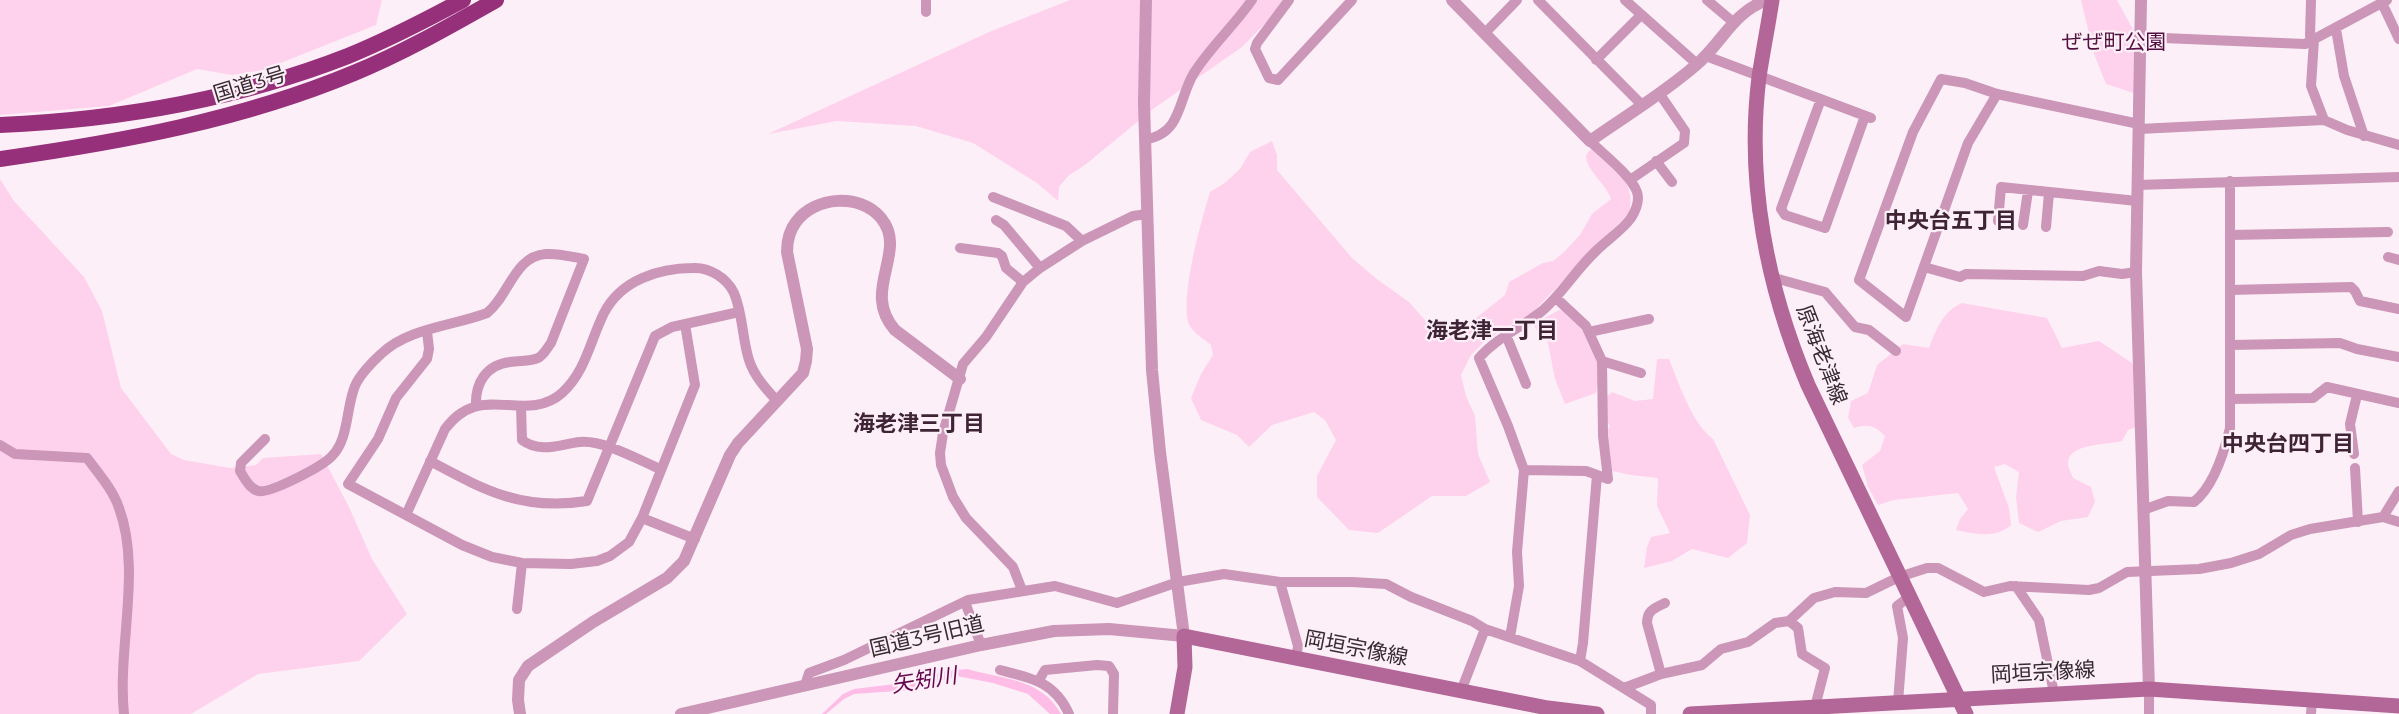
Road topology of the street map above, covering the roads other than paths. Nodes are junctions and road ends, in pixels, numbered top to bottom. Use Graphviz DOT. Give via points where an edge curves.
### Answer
graph roads {
  1 [pos="463,0"];
  2 [pos="496,0"];
  3 [pos="1146,0"];
  4 [pos="1252,0"];
  5 [pos="1289,0"];
  6 [pos="1352,0"];
  7 [pos="1452,0"];
  8 [pos="1517,0"];
  9 [pos="1538,0"];
  10 [pos="1625,0"];
  11 [pos="1707,0"];
  12 [pos="1767,0"];
  13 [pos="1772,0"];
  14 [pos="2141,0"];
  15 [pos="2311,0"];
  16 [pos="2384,1"];
  17 [pos="1641,15"];
  18 [pos="1733,22"];
  19 [pos="2336,29"];
  20 [pos="1485,33"];
  21 [pos="2140,37"];
  22 [pos="2399,39"];
  23 [pos="2314,40"];
  24 [pos="1596,60"];
  25 [pos="1701,60"];
  26 [pos="1759,78"];
  27 [pos="1659,93"];
  28 [pos="1997,94"];
  29 [pos="1821,99"];
  30 [pos="1642,105"];
  31 [pos="2324,120"];
  32 [pos="0,125"];
  33 [pos="2139,126"];
  34 [pos="2364,136"];
  35 [pos="1145,140"];
  36 [pos="1590,141"];
  37 [pos="2399,145"];
  38 [pos="0,159"];
  39 [pos="1656,161"];
  40 [pos="2399,177"];
  41 [pos="1630,180"];
  42 [pos="2230,181"];
  43 [pos="1672,182"];
  44 [pos="2137,185"];
  45 [pos="2028,191"];
  46 [pos="2049,193"];
  47 [pos="993,197"];
  48 [pos="2137,201"];
  49 [pos="1147,214"];
  50 [pos="996,220"];
  51 [pos="1998,221"];
  52 [pos="2023,225"];
  53 [pos="2046,227"];
  54 [pos="2388,232"];
  55 [pos="2230,235"];
  56 [pos="1082,241"];
  57 [pos="960,249"];
  58 [pos="1924,267"];
  59 [pos="1040,268"];
  60 [pos="2136,272"];
  61 [pos="1771,277"];
  62 [pos="1023,282"];
  63 [pos="2230,290"];
  64 [pos="1556,297"];
  65 [pos="2399,309"];
  66 [pos="739,312"];
  67 [pos="1649,319"];
  68 [pos="685,324"];
  69 [pos="427,331"];
  70 [pos="1589,332"];
  71 [pos="1506,335"];
  72 [pos="2230,345"];
  73 [pos="1896,351"];
  74 [pos="2399,357"];
  75 [pos="1602,361"];
  76 [pos="1641,373"];
  77 [pos="960,379"];
  78 [pos="1526,384"];
  79 [pos="2357,395"];
  80 [pos="2230,399"];
  81 [pos="777,401"];
  82 [pos="2399,403"];
  83 [pos="476,406"];
  84 [pos="521,406"];
  85 [pos="265,439"];
  86 [pos="0,445"];
  87 [pos="608,447"];
  88 [pos="2354,454"];
  89 [pos="430,461"];
  90 [pos="2355,468"];
  91 [pos="660,469"];
  92 [pos="1524,470"];
  93 [pos="1597,475"];
  94 [pos="2399,491"];
  95 [pos="2143,510"];
  96 [pos="406,515"];
  97 [pos="2383,517"];
  98 [pos="642,518"];
  99 [pos="2358,522"];
  100 [pos="2399,522"];
  101 [pos="694,539"];
  102 [pos="522,563"];
  103 [pos="2145,570"];
  104 [pos="1899,577"];
  105 [pos="1178,582"];
  106 [pos="1280,582"];
  107 [pos="2016,586"];
  108 [pos="1022,590"];
  109 [pos="1909,597"];
  110 [pos="965,602"];
  111 [pos="1665,603"];
  112 [pos="517,609"];
  113 [pos="1789,621"];
  114 [pos="1485,629"];
  115 [pos="1184,636"];
  116 [pos="1510,637"];
  117 [pos="981,645"];
  118 [pos="1296,658"];
  119 [pos="1580,661"];
  120 [pos="1000,670"];
  121 [pos="1661,674"];
  122 [pos="1039,680"];
  123 [pos="805,685"];
  124 [pos="1624,688"];
  125 [pos="2149,689"];
  126 [pos="1461,691"];
  127 [pos="2054,693"];
  128 [pos="1959,699"];
  129 [pos="1898,702"];
  130 [pos="2399,705"];
  131 [pos="1815,707"];
  132 [pos="2311,707"];
  133 [pos="1849,710"];
  134 [pos="124,714"];
  135 [pos="520,714"];
  136 [pos="681,714"];
  137 [pos="1070,714"];
  138 [pos="1112,714"];
  139 [pos="1177,714"];
  140 [pos="1597,714"];
  141 [pos="1651,714"];
  142 [pos="1690,714"];
  143 [pos="1966,714"];
  144 [pos="2149,714"];
  1 -- 32 [label="highway, 国道3号" via="349,55 203,99 139,111"];
  2 -- 38 [label="highway, 国道3号" via="355,73 296,94 207,122"];
  3 -- 35 [label="street"];
  4 -- 35 [label="street" via="1195,72 1172,124 1159,136"];
  5 -- 6 [label="street" via="1255,50 1269,78 1278,80"];
  7 -- 20 [label="street"];
  8 -- 20 [label="street"];
  9 -- 24 [label="street"];
  10 -- 17 [label="street"];
  11 -- 18 [label="street"];
  12 -- 18 [label="street" via="1742,12"];
  13 -- 26 [label="main road, 原海老津線"];
  14 -- 21 [label="street"];
  15 -- 23 [label="street" via="2310,36"];
  16 -- 19 [label="street"];
  16 -- 22 [label="street"];
  17 -- 24 [label="street"];
  17 -- 25 [label="street"];
  18 -- 25 [label="street"];
  19 -- 23 [label="street"];
  19 -- 34 [label="street" via="2344,76"];
  20 -- 36 [label="street"];
  21 -- 23 [label="street" via="2304,44"];
  21 -- 33 [label="street"];
  23 -- 31 [label="street" via="2312,86"];
  24 -- 30 [label="street"];
  25 -- 26 [label="street"];
  25 -- 27 [label="street"];
  26 -- 29 [label="street"];
  26 -- 61 [label="main road, 原海老津線" via="1757,179"];
  27 -- 30 [label="street"];
  27 -- 39 [label="street" via="1685,131 1684,143"];
  28 -- 33 [label="street"];
  28 -- 58 [label="street" via="1968,143"];
  28 -- 58 [label="street" via="1941,79 1913,132 1859,280 1906,316"];
  29 -- 29 [label="street" via="1868,117 1825,228 1785,215 1781,208"];
  30 -- 36 [label="street"];
  31 -- 33 [label="street"];
  31 -- 34 [label="street"];
  33 -- 44 [label="street"];
  34 -- 37 [label="street"];
  35 -- 49 [label="street"];
  36 -- 41 [label="street"];
  39 -- 41 [label="street"];
  39 -- 43 [label="street"];
  40 -- 42 [label="street"];
  41 -- 64 [label="street" via="1638,202 1629,221 1592,254"];
  42 -- 44 [label="street"];
  42 -- 55 [label="street"];
  44 -- 48 [label="street"];
  45 -- 46 [label="street"];
  45 -- 51 [label="street" via="2001,187"];
  45 -- 52 [label="street"];
  46 -- 48 [label="street"];
  46 -- 53 [label="street"];
  47 -- 56 [label="street" via="1066,226"];
  48 -- 60 [label="street"];
  49 -- 56 [label="street" via="1133,216"];
  49 -- 105 [label="street" via="1152,370"];
  50 -- 59 [label="street"];
  54 -- 55 [label="street"];
  55 -- 63 [label="street"];
  56 -- 59 [label="street"];
  57 -- 62 [label="street" via="998,253 1006,268"];
  58 -- 60 [label="street" via="1960,277"];
  59 -- 62 [label="street"];
  60 -- 95 [label="street"];
  61 -- 73 [label="street" via="1825,292 1855,327 1869,330"];
  61 -- 104 [label="main road, 原海老津線" via="1808,385"];
  62 -- 77 [label="street" via="963,364"];
  63 -- 65 [label="street" via="2351,287 2360,301"];
  63 -- 72 [label="street"];
  64 -- 70 [label="street"];
  64 -- 71 [label="street"];
  66 -- 68 [label="street"];
  66 -- 81 [label="street" via="749,360"];
  66 -- 84 [label="street" via="727,283 699,268 684,268 633,282 611,303 572,383 542,404"];
  67 -- 70 [label="street"];
  68 -- 87 [label="street" via="655,336"];
  68 -- 91 [label="street" via="695,385"];
  69 -- 83 [label="street" via="487,313 497,306 521,266 537,255 584,258 551,343 539,358 491,368 478,386"];
  69 -- 85 [label="street" via="392,345 355,385 333,456 278,487 261,492 252,488 240,471 241,463"];
  69 -- 96 [label="street" via="427,359 399,393 378,439 348,484"];
  70 -- 75 [label="street"];
  71 -- 78 [label="street"];
  71 -- 92 [label="street" via="1479,358"];
  72 -- 74 [label="street" via="2340,343"];
  72 -- 80 [label="street"];
  75 -- 76 [label="street"];
  75 -- 93 [label="street" via="1608,479"];
  77 -- 81 [label="street" via="889,322 881,300 890,247 885,224 866,205 843,200 803,214 788,239 787,252 807,349 803,373"];
  77 -- 108 [label="street" via="943,433 941,465 966,518 1013,567"];
  79 -- 80 [label="street" via="2327,387 2313,398"];
  79 -- 82 [label="street"];
  79 -- 88 [label="street" via="2350,424"];
  80 -- 95 [label="street" via="2226,444 2199,498 2194,502 2168,501"];
  81 -- 101 [label="street" via="730,455"];
  83 -- 84 [label="street"];
  83 -- 89 [label="street" via="449,423"];
  84 -- 87 [label="street" via="522,440 529,446 593,442"];
  86 -- 134 [label="street" via="15,453 87,458 119,508 130,553 121,685"];
  87 -- 89 [label="street" via="587,501 565,504 507,498"];
  87 -- 91 [label="street"];
  89 -- 96 [label="street"];
  90 -- 99 [label="street"];
  91 -- 98 [label="street"];
  92 -- 93 [label="street" via="1586,471"];
  92 -- 116 [label="street" via="1517,552 1519,586"];
  93 -- 119 [label="street"];
  94 -- 97 [label="street"];
  95 -- 103 [label="street"];
  96 -- 102 [label="street" via="462,545"];
  97 -- 99 [label="street"];
  97 -- 100 [label="street"];
  98 -- 101 [label="street"];
  98 -- 102 [label="street" via="629,542 597,561"];
  99 -- 103 [label="street" via="2290,535 2259,554 2219,565"];
  101 -- 135 [label="street" via="684,561 667,578 528,666 519,680"];
  102 -- 112 [label="street"];
  103 -- 107 [label="street" via="2127,572 2089,590"];
  103 -- 125 [label="street"];
  104 -- 107 [label="street" via="1938,568 1984,592"];
  104 -- 109 [label="main road, 原海老津線"];
  104 -- 113 [label="street" via="1866,593 1835,592 1814,598"];
  105 -- 106 [label="street" via="1224,574"];
  105 -- 108 [label="street" via="1117,603 1055,586"];
  105 -- 115 [label="street"];
  106 -- 114 [label="street" via="1386,584"];
  106 -- 118 [label="street" via="1298,645"];
  107 -- 127 [label="street" via="2039,620"];
  108 -- 110 [label="street"];
  109 -- 128 [label="main road, 原海老津線"];
  109 -- 129 [label="street" via="1897,606 1903,638"];
  110 -- 117 [label="street"];
  110 -- 123 [label="street" via="809,673"];
  111 -- 121 [label="street" via="1647,616"];
  113 -- 121 [label="street" via="1775,623 1748,642 1721,649 1702,666"];
  113 -- 131 [label="street" via="1798,628 1803,654 1824,668"];
  114 -- 116 [label="street"];
  114 -- 126 [label="street"];
  115 -- 117 [label="street, 国道3号旧道" via="1081,629"];
  115 -- 118 [label="main road, 岡垣宗像線"];
  115 -- 139 [label="main road" via="1185,667"];
  116 -- 119 [label="street"];
  117 -- 123 [label="street, 国道3号旧道"];
  118 -- 126 [label="main road, 岡垣宗像線"];
  119 -- 124 [label="street"];
  120 -- 122 [label="street"];
  121 -- 124 [label="street"];
  122 -- 137 [label="street" via="1052,689"];
  122 -- 138 [label="street" via="1045,670 1108,666 1114,674"];
  123 -- 136 [label="street, 国道3号旧道"];
  124 -- 141 [label="street" via="1652,705"];
  125 -- 127 [label="main road, 岡垣宗像線"];
  125 -- 132 [label="main road, 岡垣宗像線"];
  125 -- 144 [label="street"];
  126 -- 140 [label="main road, 岡垣宗像線"];
  127 -- 128 [label="main road, 岡垣宗像線"];
  128 -- 129 [label="main road, 岡垣宗像線"];
  128 -- 143 [label="main road, 原海老津線"];
  129 -- 133 [label="main road, 岡垣宗像線"];
  130 -- 132 [label="main road, 岡垣宗像線"];
  131 -- 133 [label="main road, 岡垣宗像線"];
  131 -- 142 [label="main road, 岡垣宗像線"];
}
